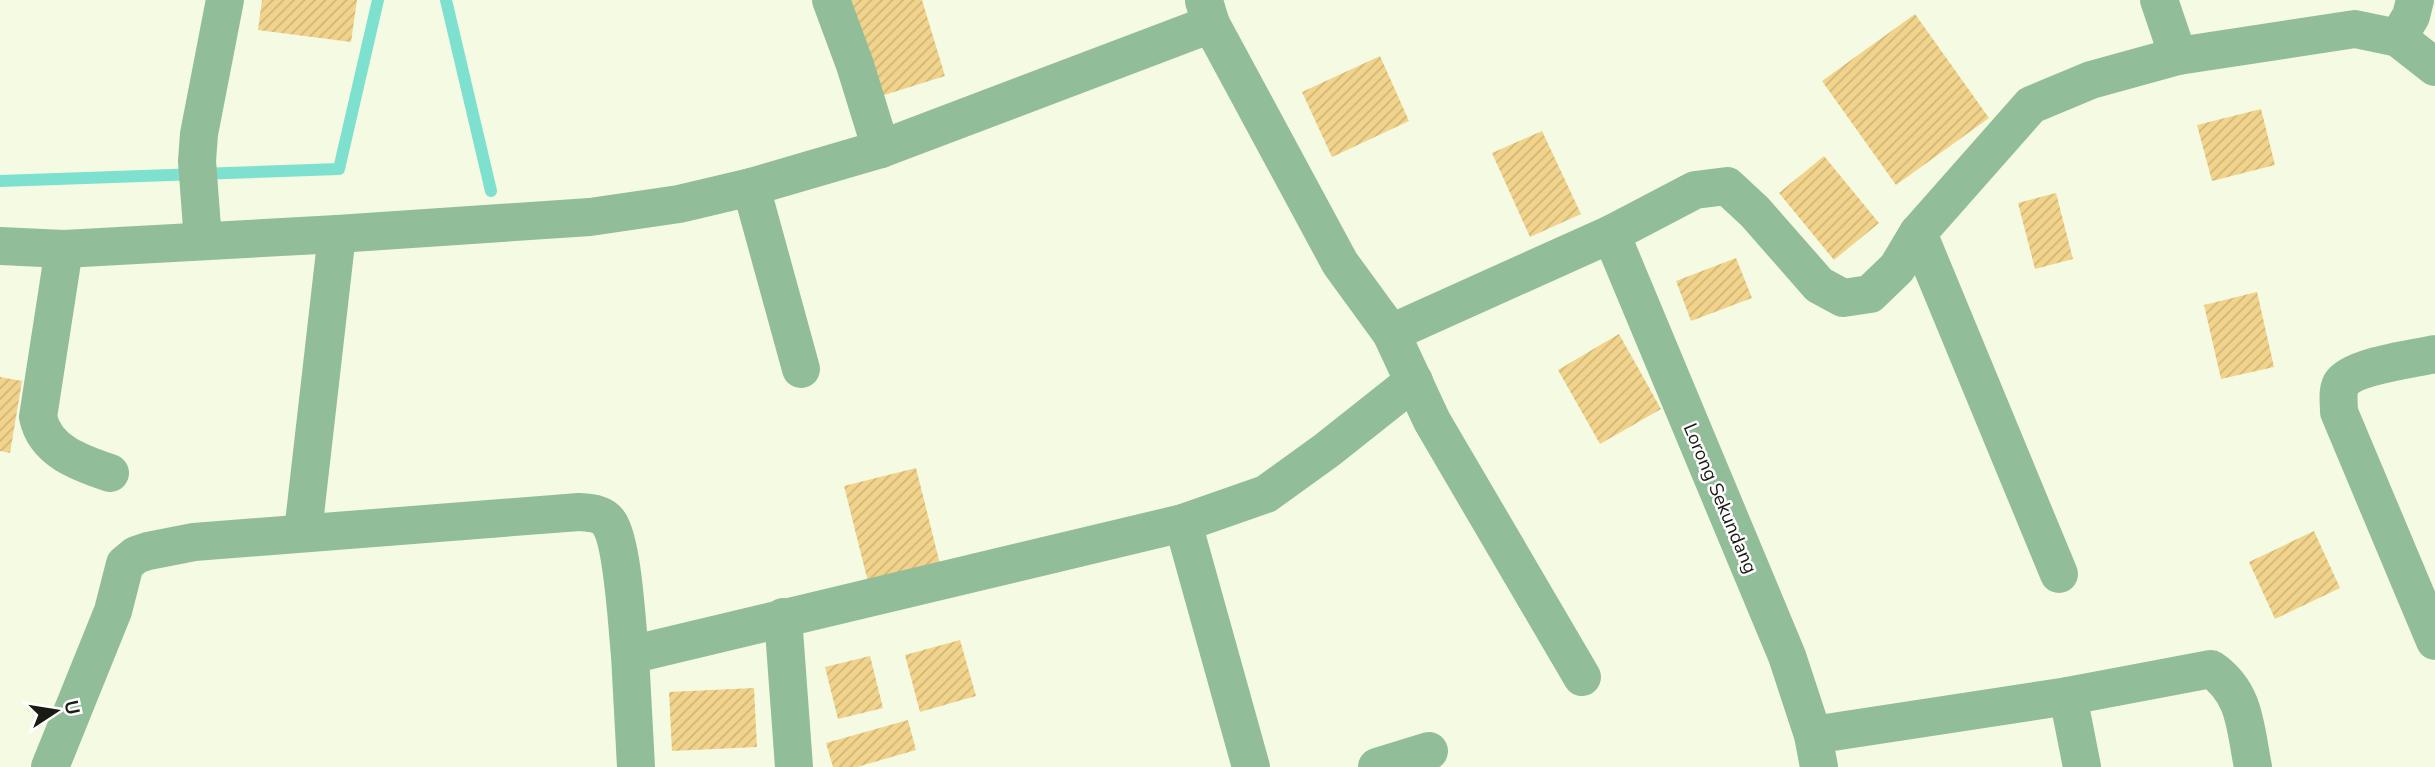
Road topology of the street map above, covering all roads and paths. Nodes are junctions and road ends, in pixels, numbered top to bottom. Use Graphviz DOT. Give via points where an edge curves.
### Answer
graph roads {
  1 [pos="225,0"];
  2 [pos="831,0"];
  3 [pos="2159,0"];
  4 [pos="2414,0"];
  5 [pos="1207,12"];
  6 [pos="2398,38"];
  7 [pos="2178,56"];
  8 [pos="2435,66"];
  9 [pos="881,149"];
  10 [pos="751,187"];
  11 [pos="1918,233"];
  12 [pos="337,234"];
  13 [pos="1611,234"];
  14 [pos="203,241"];
  15 [pos="0,246"];
  16 [pos="64,249"];
  17 [pos="1391,333"];
  18 [pos="2435,355"];
  19 [pos="801,369"];
  20 [pos="1413,381"];
  21 [pos="110,473"];
  22 [pos="1183,523"];
  23 [pos="303,532"];
  24 [pos="2059,574"];
  25 [pos="783,617"];
  26 [pos="2435,642"];
  27 [pos="630,655"];
  28 [pos="1582,677"];
  29 [pos="2068,696"];
  30 [pos="1429,751"];
  31 [pos="1816,751"];
  32 [pos="50,767"];
  33 [pos="636,767"];
  34 [pos="794,767"];
  35 [pos="1251,767"];
  36 [pos="1377,767"];
  37 [pos="2082,767"];
  38 [pos="2253,767"];
  1 -- 14 [label="street" via="199,134"];
  2 -- 9 [label="street"];
  3 -- 7 [label="street"];
  4 -- 6 [label="street"];
  5 -- 9 [label="street"];
  5 -- 17 [label="street" via="1340,263"];
  6 -- 7 [label="street" via="2355,29"];
  6 -- 8 [label="street"];
  7 -- 11 [label="street" via="2091,80 2031,106"];
  9 -- 10 [label="street"];
  10 -- 12 [label="street" via="679,204 590,217"];
  10 -- 19 [label="street"];
  11 -- 13 [label="street" via="1897,268 1870,294 1843,298 1819,285 1727,186 1695,190"];
  11 -- 24 [label="street"];
  12 -- 14 [label="street"];
  12 -- 23 [label="street"];
  13 -- 17 [label="street"];
  13 -- 31 [label="street, Lorong Sekundang" via="1787,656"];
  14 -- 16 [label="street"];
  15 -- 16 [label="street"];
  16 -- 21 [label="street" via="38,417 52,445"];
  17 -- 20 [label="street"];
  18 -- 26 [label="street" via="2359,371 2339,388 2339,412"];
  20 -- 22 [label="street" via="1266,494"];
  20 -- 28 [label="street"];
  22 -- 25 [label="street"];
  22 -- 35 [label="street"];
  23 -- 27 [label="street" via="595,514 609,522 616,542"];
  23 -- 32 [label="street" via="194,542 130,558"];
  25 -- 27 [label="street"];
  25 -- 34 [label="street"];
  27 -- 33 [label="street"];
  29 -- 31 [label="street"];
  29 -- 37 [label="street"];
  29 -- 38 [label="street" via="2211,669 2227,680 2241,705"];
  30 -- 36 [label="street"];
}
